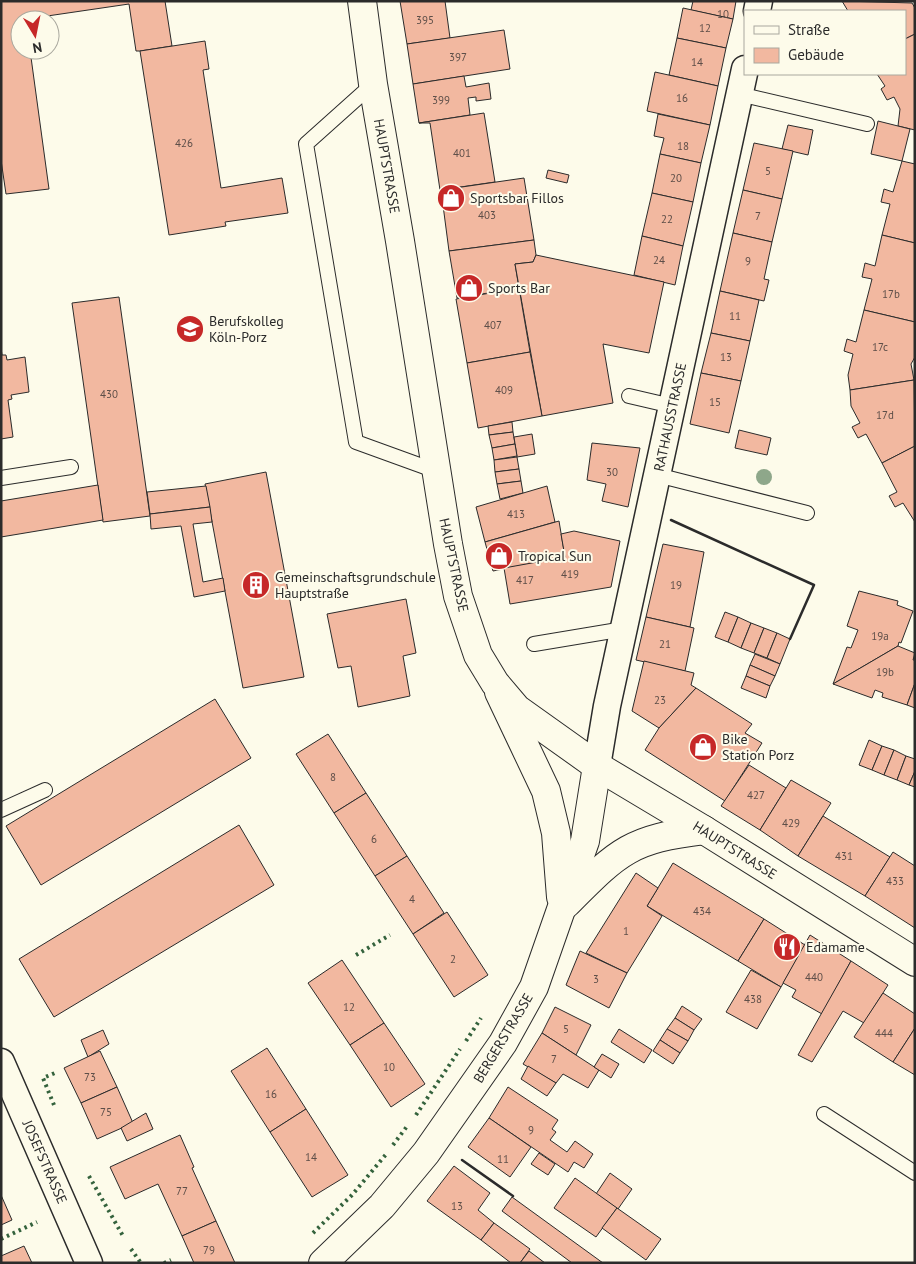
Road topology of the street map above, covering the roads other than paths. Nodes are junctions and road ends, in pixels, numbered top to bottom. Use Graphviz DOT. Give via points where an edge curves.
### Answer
graph roads {
  1 [pos="362,1"];
  2 [pos="744,73"];
  3 [pos="372,84"];
  4 [pos="739,94"];
  5 [pos="867,124"];
  6 [pos="629,396"];
  7 [pos="672,406"];
  8 [pos="71,467"];
  9 [pos="436,471"];
  10 [pos="657,475"];
  11 [pos="1,478"];
  12 [pos="807,513"];
  13 [pos="624,629"];
  14 [pos="534,644"];
  15 [pos="495,684"];
  16 [pos="597,766"];
  17 [pos="45,790"];
  18 [pos="1,810"];
  19 [pos="704,830"];
  20 [pos="562,908"];
  21 [pos="915,962"];
  22 [pos="1,1062"];
  23 [pos="824,1114"];
  24 [pos="915,1173"];
  25 [pos="88,1263"];
  26 [pos="323,1263"];
  1 -- 3 [label="main road, HAUPTSTRASSE"];
  2 -- 4 [label="street, RATHAUSSTRASSE"];
  3 -- 9 [label="main road, HAUPTSTRASSE"];
  3 -- 9 [label="lane" via="306,144 356,442"];
  4 -- 5 [label="lane"];
  4 -- 7 [label="street, RATHAUSSTRASSE"];
  6 -- 7 [label="lane"];
  7 -- 10 [label="street, RATHAUSSTRASSE"];
  8 -- 11 [label="lane"];
  9 -- 15 [label="main road, HAUPTSTRASSE" via="458,596 478,655"];
  10 -- 12 [label="lane"];
  10 -- 13 [label="street, RATHAUSSTRASSE"];
  13 -- 14 [label="lane"];
  13 -- 16 [label="street, RATHAUSSTRASSE"];
  15 -- 16 [label="main road, HAUPTSTRASSE" via="518,709"];
  15 -- 20 [label="main road" via="546,791 556,833"];
  16 -- 19 [label="main road, HAUPTSTRASSE"];
  16 -- 20 [label="main road, BERGERSTRASSE" via="585,841"];
  17 -- 18 [label="lane"];
  19 -- 20 [label="main road" via="666,834 636,844 603,866"];
  19 -- 21 [label="main road, HAUPTSTRASSE"];
  20 -- 26 [label="main road, BERGERSTRASSE" via="534,987 503,1043 420,1160 387,1200"];
  22 -- 25 [label="street, JOSEFSTRASSE"];
  23 -- 24 [label="lane"];
}
